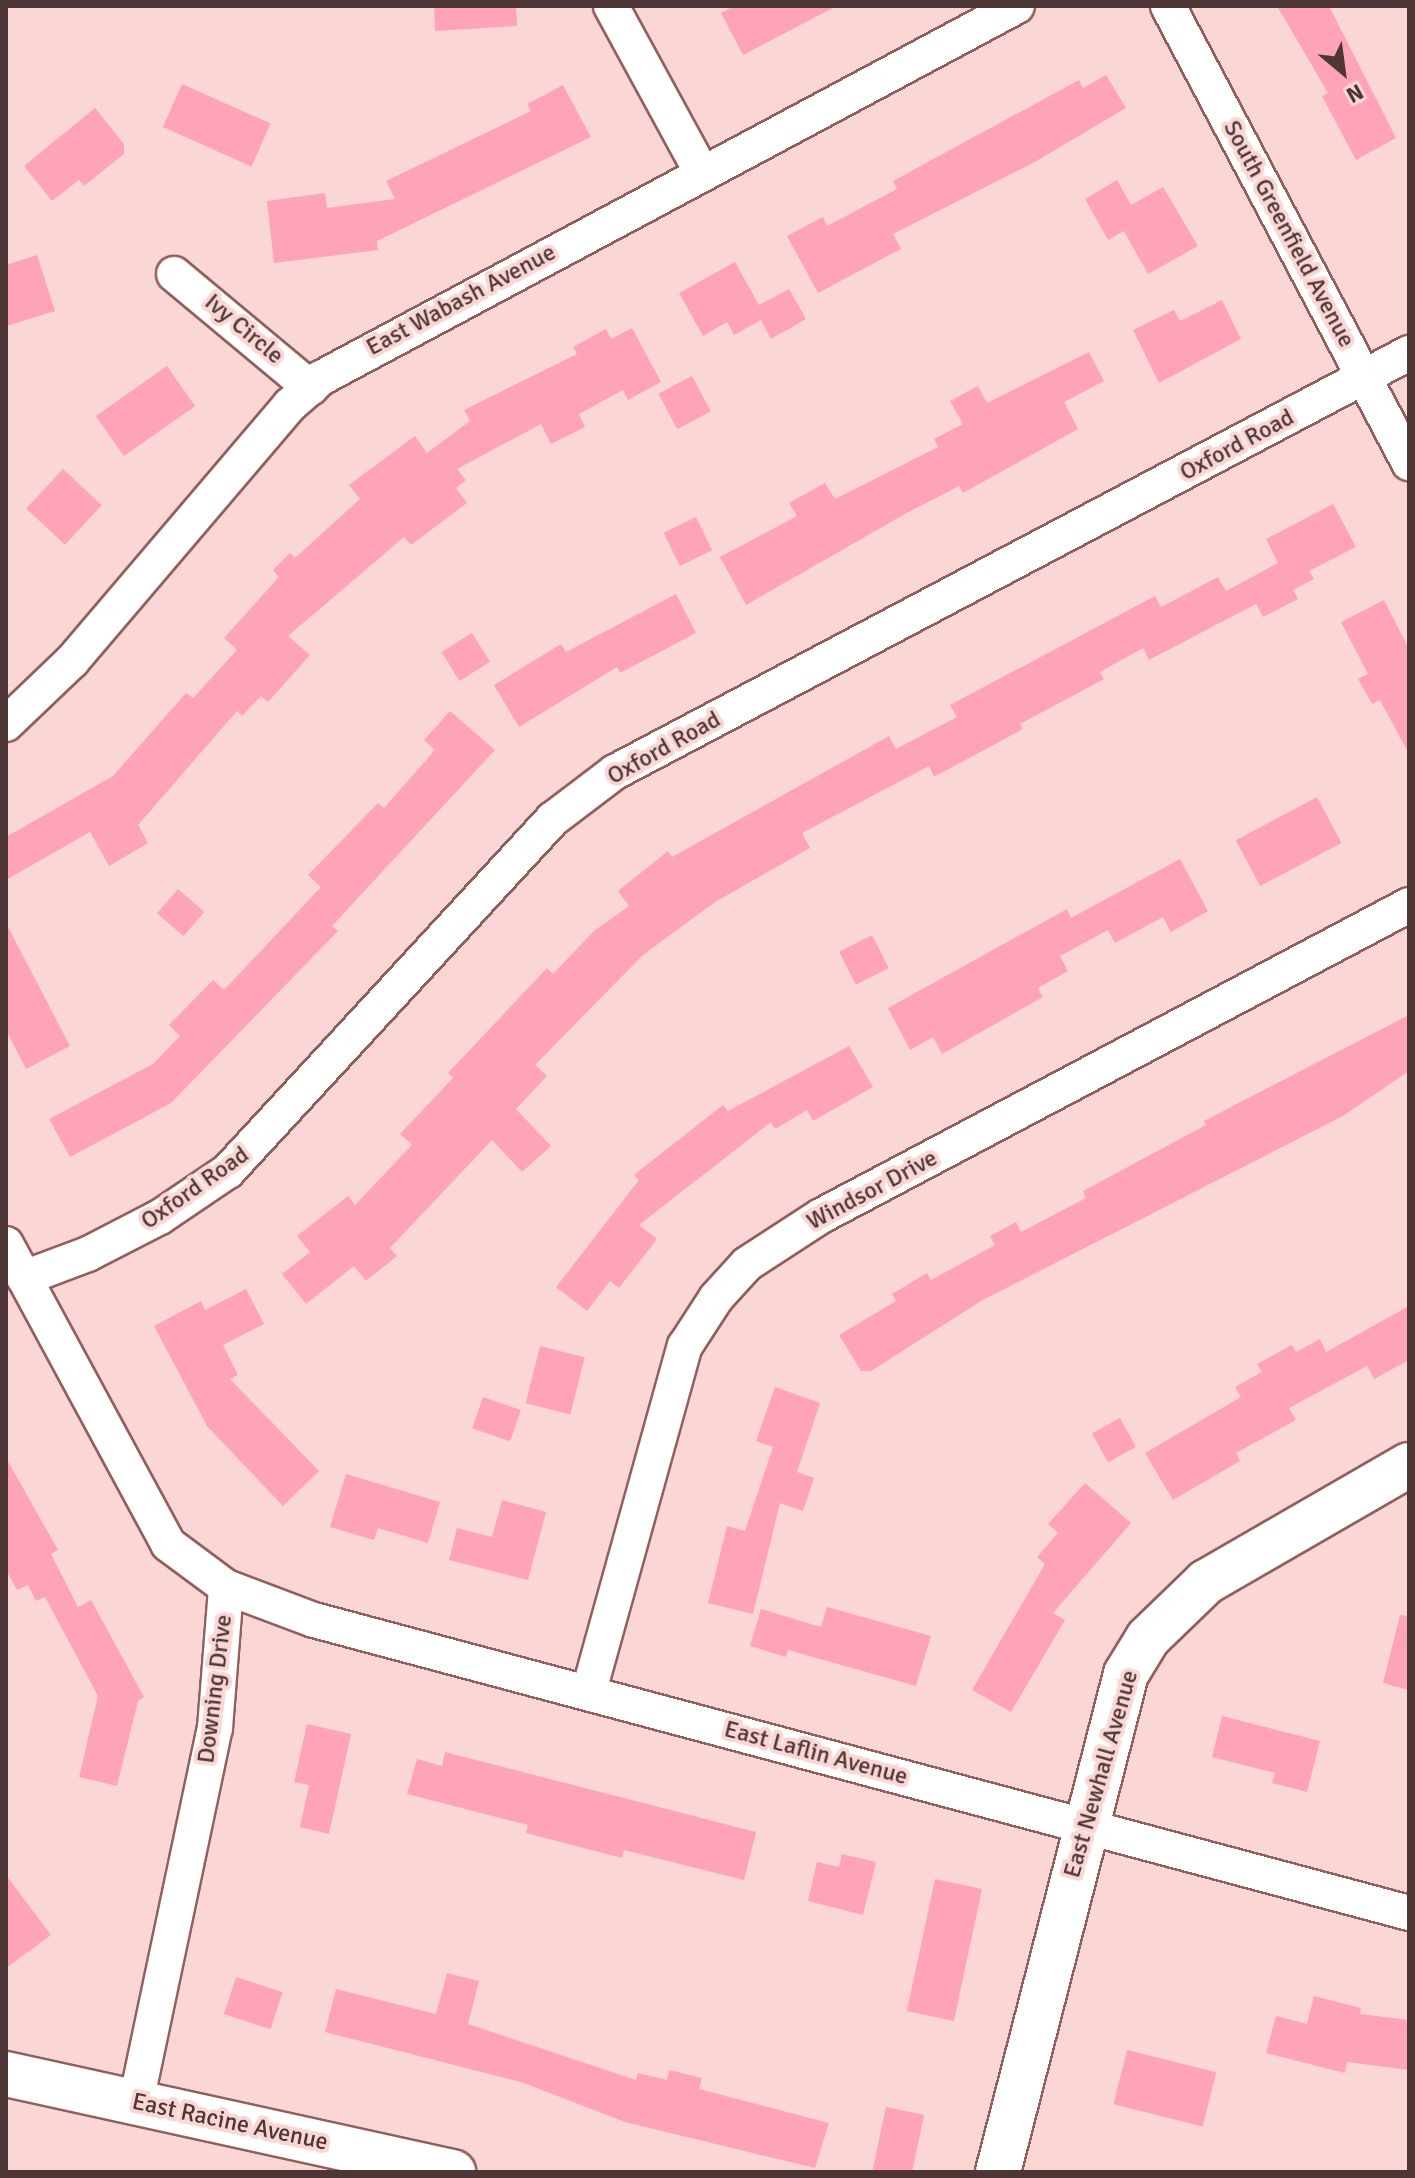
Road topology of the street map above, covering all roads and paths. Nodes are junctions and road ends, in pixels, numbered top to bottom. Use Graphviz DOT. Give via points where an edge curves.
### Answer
graph roads {
  1 [pos="611,6"];
  2 [pos="1017,6"];
  3 [pos="1168,6"];
  4 [pos="702,173"];
  5 [pos="174,274"];
  6 [pos="1409,353"];
  7 [pos="1366,377"];
  8 [pos="311,388"];
  9 [pos="1409,463"];
  10 [pos="6,724"];
  11 [pos="1409,905"];
  12 [pos="6,1244"];
  13 [pos="24,1278"];
  14 [pos="1409,1465"];
  15 [pos="226,1587"];
  16 [pos="589,1691"];
  17 [pos="1084,1828"];
  18 [pos="1409,1913"];
  19 [pos="6,2074"];
  20 [pos="136,2102"];
  21 [pos="383,2163"];
  22 [pos="453,2172"];
  23 [pos="998,2172"];
  1 -- 4 [label="street"];
  2 -- 4 [label="street, East Wabash Avenue"];
  3 -- 7 [label="street, South Greenfield Avenue"];
  4 -- 8 [label="street, East Wabash Avenue" via="354,356"];
  5 -- 8 [label="street, Ivy Circle"];
  6 -- 7 [label="street, Oxford Road"];
  7 -- 9 [label="street, South Greenfield Avenue"];
  7 -- 13 [label="street, Oxford Road" via="615,772 553,819 228,1171 160,1217 88,1254"];
  8 -- 10 [label="street, East Wabash Avenue" via="290,405 72,661"];
  11 -- 16 [label="street, Windsor Drive" via="821,1216 747,1264 716,1298 685,1346"];
  12 -- 13 [label="street, Downing Drive"];
  13 -- 15 [label="street, Downing Drive" via="168,1544"];
  14 -- 17 [label="street, East Newhall Avenue" via="1237,1561 1206,1582 1148,1638 1126,1674"];
  15 -- 16 [label="street, East Laflin Avenue" via="314,1620"];
  15 -- 20 [label="street, Downing Drive" via="215,1728"];
  16 -- 17 [label="street, East Laflin Avenue"];
  17 -- 18 [label="street, East Laflin Avenue"];
  17 -- 23 [label="street, East Newhall Avenue"];
  19 -- 20 [label="street, East Racine Avenue"];
  20 -- 21 [label="street, East Racine Avenue"];
  21 -- 22 [label="street, East Racine Avenue"];
}
